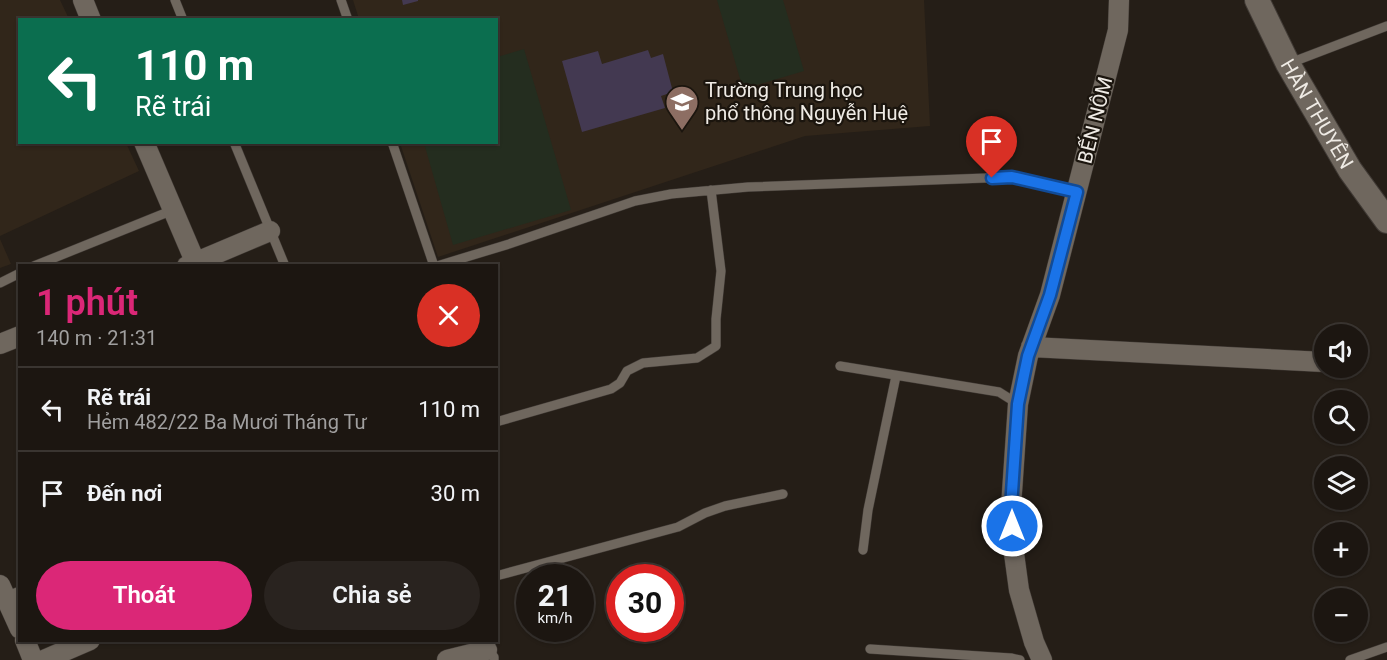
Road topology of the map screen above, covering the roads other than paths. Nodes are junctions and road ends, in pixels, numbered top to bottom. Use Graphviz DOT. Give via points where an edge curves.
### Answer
graph roads {
  1 [pos="82,0"];
  2 [pos="175,0"];
  3 [pos="341,0"];
  4 [pos="1119,0"];
  5 [pos="1257,0"];
  6 [pos="90,18"];
  7 [pos="182,18"];
  8 [pos="347,18"];
  9 [pos="1387,26"];
  10 [pos="1288,64"];
  11 [pos="145,144"];
  12 [pos="235,144"];
  13 [pos="393,144"];
  14 [pos="711,190"];
  15 [pos="1077,192"];
  16 [pos="173,210"];
  17 [pos="1387,221"];
  18 [pos="270,231"];
  19 [pos="39,264"];
  20 [pos="193,264"];
  21 [pos="284,264"];
  22 [pos="434,264"];
  23 [pos="442,264"];
  24 [pos="18,274"];
  25 [pos="0,283"];
  26 [pos="18,337"];
  27 [pos="0,344"];
  28 [pos="1031,347"];
  29 [pos="1314,361"];
  30 [pos="840,366"];
  31 [pos="896,376"];
  32 [pos="1018,404"];
  33 [pos="498,421"];
  34 [pos="783,494"];
  35 [pos="862,550"];
  36 [pos="498,575"];
  37 [pos="8,591"];
  38 [pos="18,623"];
  39 [pos="26,642"];
  40 [pos="85,642"];
  41 [pos="1387,647"];
  42 [pos="870,649"];
  43 [pos="490,650"];
  44 [pos="885,650"];
  45 [pos="33,660"];
  46 [pos="44,660"];
  47 [pos="447,660"];
  48 [pos="884,660"];
  49 [pos="1020,660"];
  50 [pos="1042,660"];
  51 [pos="1350,660"];
  1 -- 6 [label="street"];
  2 -- 7 [label="lane"];
  3 -- 8 [label="lane"];
  4 -- 15 [label="street, BẾN NÔM" via="1118,30"];
  5 -- 10 [label="street, HÀN THUYÊN"];
  9 -- 10 [label="lane"];
  10 -- 17 [label="street, HÀN THUYÊN" via="1350,170"];
  11 -- 16 [label="street"];
  12 -- 18 [label="lane"];
  13 -- 22 [label="lane"];
  14 -- 15 [label="lane" via="1012,177"];
  14 -- 23 [label="lane" via="649,196"];
  14 -- 33 [label="lane" via="721,271 716,346 697,358 643,363 627,371 612,389"];
  15 -- 28 [label="street, BẾN NÔM" via="1050,295"];
  16 -- 19 [label="lane"];
  16 -- 20 [label="street"];
  18 -- 20 [label="street"];
  18 -- 21 [label="lane"];
  24 -- 25 [label="lane"];
  26 -- 27 [label="street"];
  28 -- 29 [label="street"];
  28 -- 32 [label="street, BẾN NÔM"];
  30 -- 31 [label="lane"];
  31 -- 32 [label="lane" via="999,392"];
  31 -- 35 [label="lane"];
  32 -- 50 [label="street, BẾN NÔM" via="1011,507 1013,546 1019,590"];
  34 -- 36 [label="lane" via="725,506 678,526"];
  37 -- 38 [label="street"];
  39 -- 45 [label="street"];
  40 -- 46 [label="street"];
  41 -- 51 [label="lane"];
  42 -- 44 [label="lane"];
  43 -- 47 [label="street"];
  44 -- 48 [label="lane"];
  44 -- 49 [label="lane"];
}
